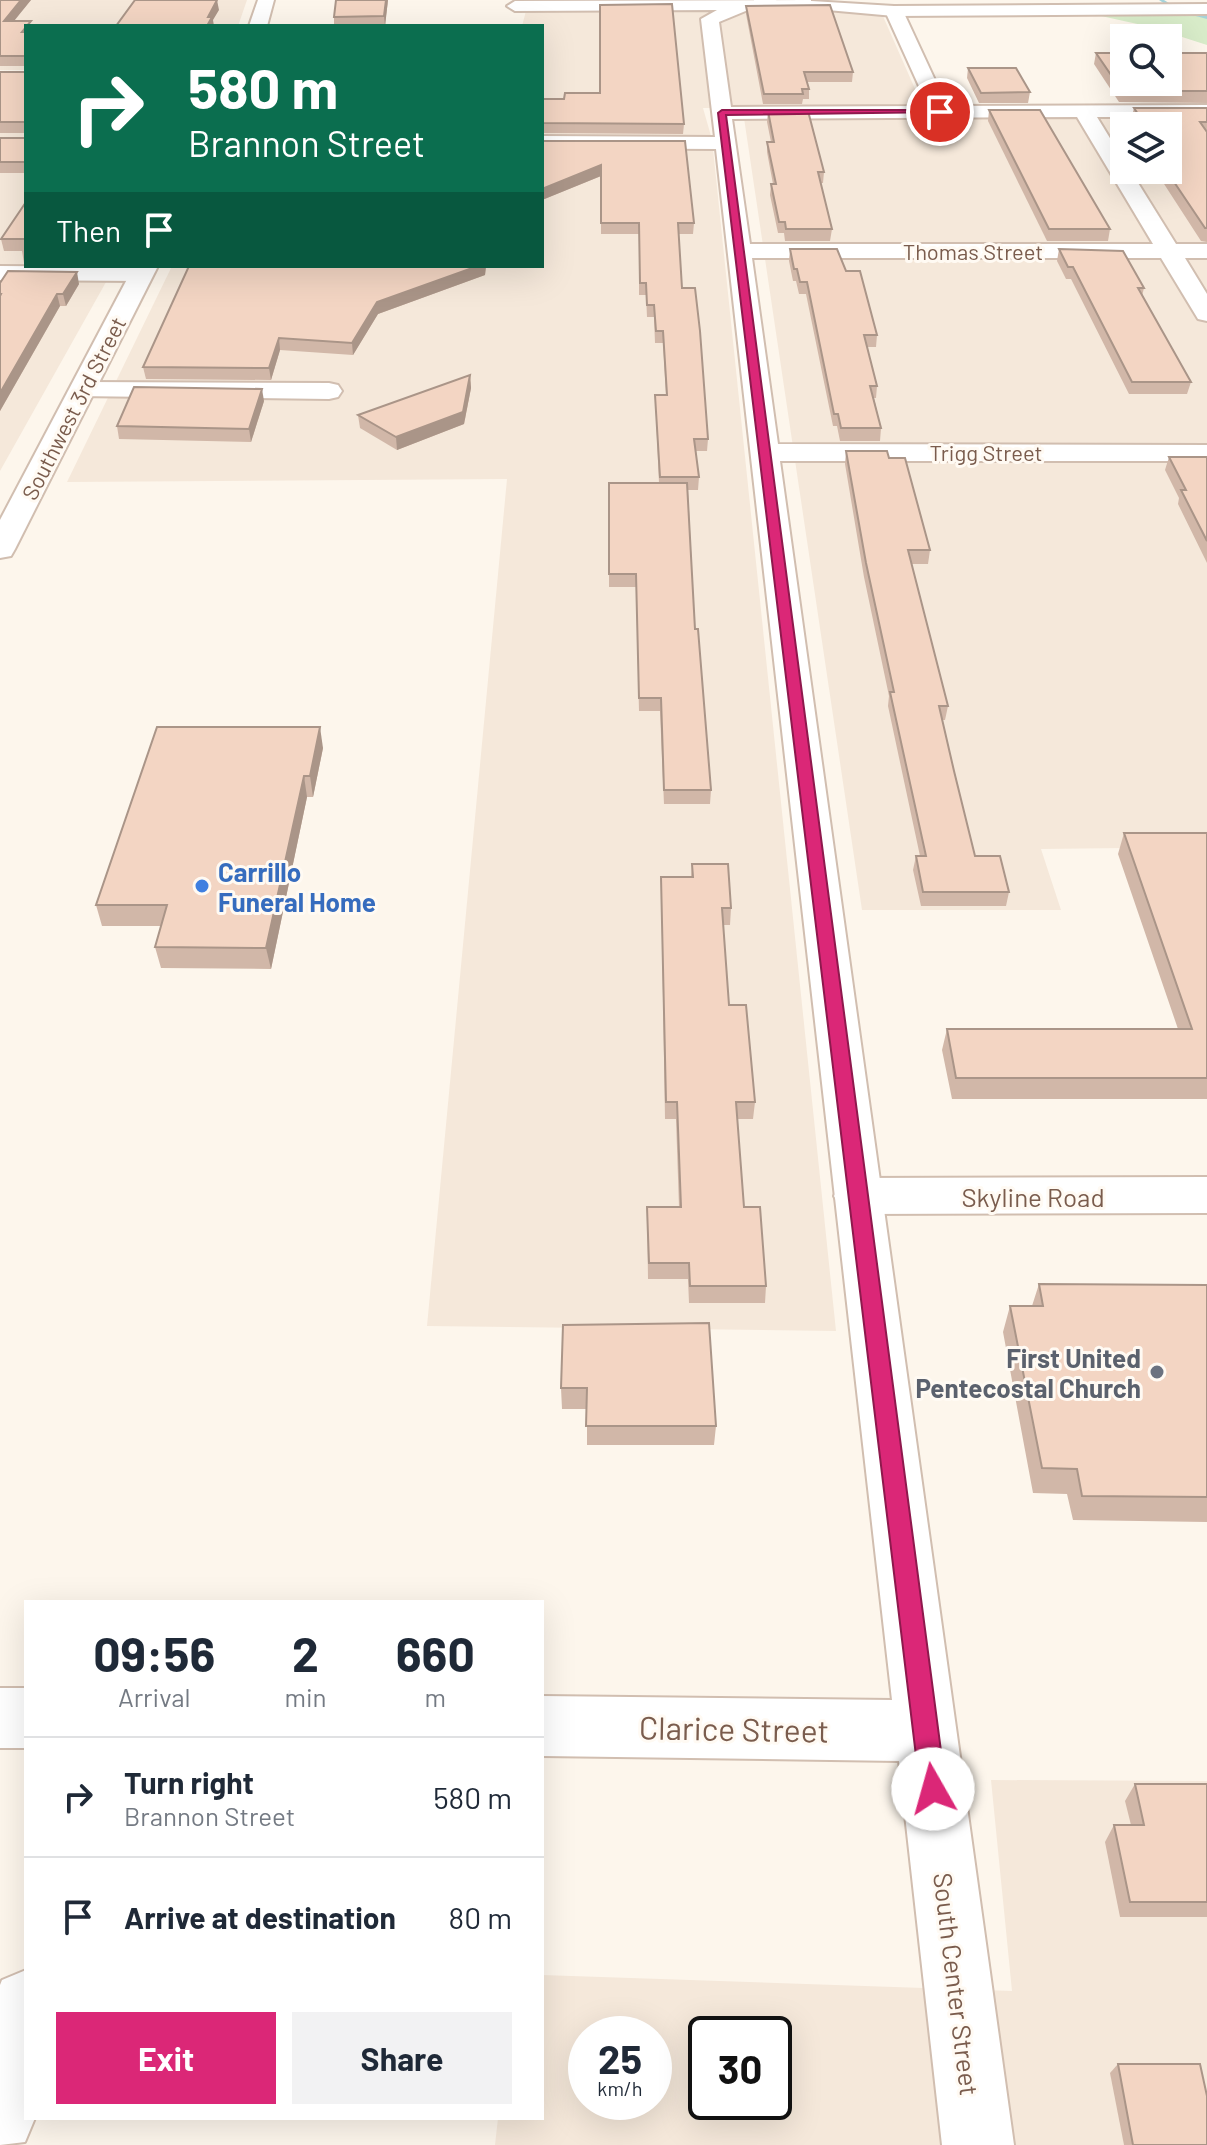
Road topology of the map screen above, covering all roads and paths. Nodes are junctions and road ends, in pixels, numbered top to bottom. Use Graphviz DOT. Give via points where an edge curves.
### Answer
graph roads {
  1 [pos="266,0"];
  2 [pos="804,2"];
  3 [pos="758,3"];
  4 [pos="515,6"];
  5 [pos="1207,9"];
  6 [pos="894,11"];
  7 [pos="259,24"];
  8 [pos="1207,111"];
  9 [pos="940,112"];
  10 [pos="1084,112"];
  11 [pos="723,128"];
  12 [pos="544,142"];
  13 [pos="739,251"];
  14 [pos="1170,251"];
  15 [pos="1207,251"];
  16 [pos="144,270"];
  17 [pos="0,273"];
  18 [pos="1207,314"];
  19 [pos="84,390"];
  20 [pos="329,391"];
  21 [pos="764,452"];
  22 [pos="1207,453"];
  23 [pos="0,549"];
  24 [pos="1207,1195"];
  25 [pos="858,1196"];
  26 [pos="0,1718"];
  27 [pos="24,1718"];
  28 [pos="544,1726"];
  29 [pos="926,1731"];
  30 [pos="24,2013"];
  31 [pos="0,2117"];
  32 [pos="978,2145"];
  1 -- 7 [label="street"];
  2 -- 3 [label="street, South Center Street"];
  2 -- 6 [label="street, South Center Street"];
  3 -- 4 [label="street"];
  3 -- 11 [label="street, South Center Street" via="710,19"];
  5 -- 6 [label="street, South Center Street"];
  6 -- 9 [label="street"];
  8 -- 10 [label="street"];
  9 -- 10 [label="street"];
  9 -- 11 [label="street"];
  10 -- 14 [label="street"];
  11 -- 12 [label="street"];
  11 -- 13 [label="street, South Center Street"];
  13 -- 14 [label="street, Thomas Street"];
  13 -- 21 [label="street, South Center Street"];
  14 -- 15 [label="street, Thomas Street"];
  14 -- 18 [label="street"];
  16 -- 17 [label="street"];
  16 -- 19 [label="street, Southwest 3rd Street"];
  19 -- 20 [label="street"];
  19 -- 23 [label="street, Southwest 3rd Street"];
  21 -- 22 [label="street, Trigg Street"];
  21 -- 25 [label="street, South Center Street"];
  24 -- 25 [label="street, Skyline Road"];
  25 -- 29 [label="street, South Center Street"];
  26 -- 27 [label="street"];
  28 -- 29 [label="street, Clarice Street"];
  29 -- 32 [label="street, South Center Street"];
  30 -- 31 [label="street"];
}
